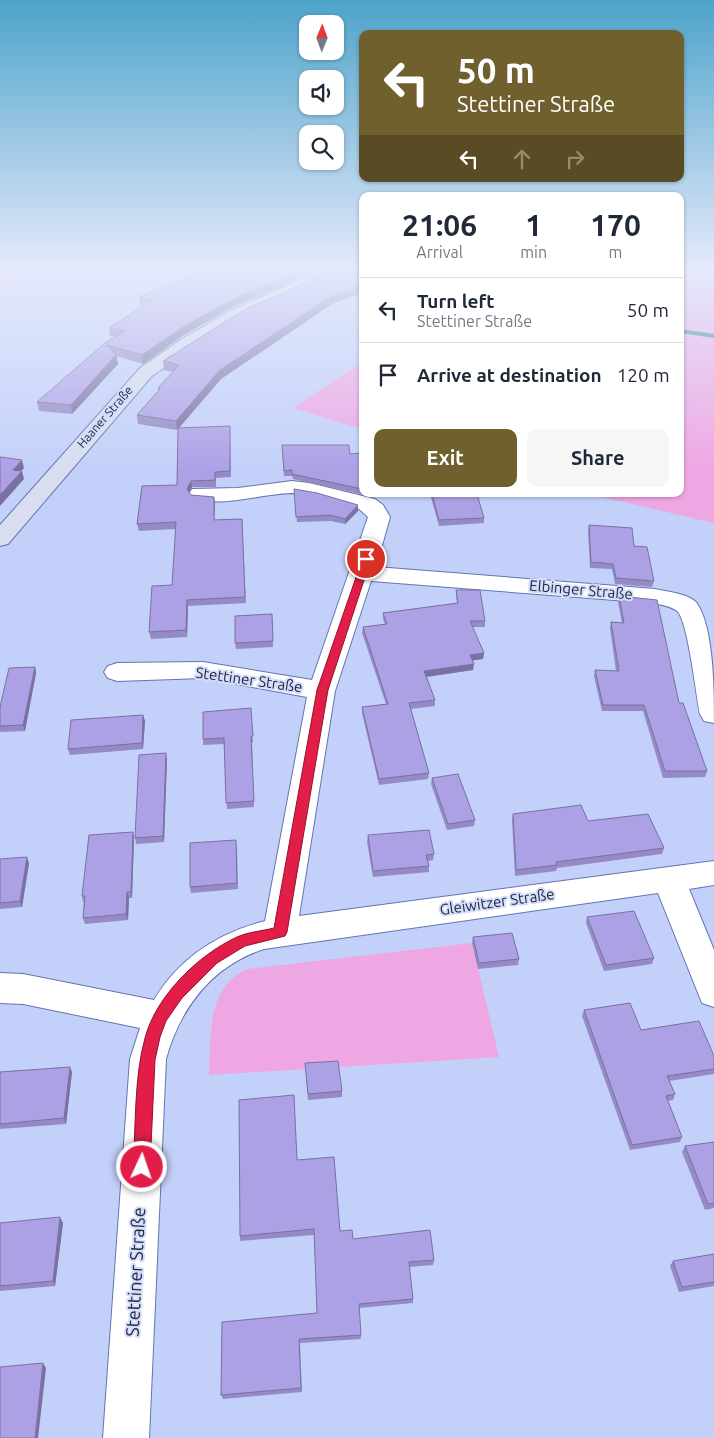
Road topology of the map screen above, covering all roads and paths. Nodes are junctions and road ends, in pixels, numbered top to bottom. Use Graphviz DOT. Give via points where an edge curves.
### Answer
graph roads {
  1 [pos="199,336"];
  2 [pos="200,494"];
  3 [pos="0,539"];
  4 [pos="362,573"];
  5 [pos="116,672"];
  6 [pos="322,690"];
  7 [pos="714,714"];
  8 [pos="714,873"];
  9 [pos="668,878"];
  10 [pos="280,932"];
  11 [pos="0,988"];
  12 [pos="714,992"];
  13 [pos="160,1017"];
  14 [pos="126,1438"];
  1 -- 3 [label="main road, Haaner Straße" via="146,372"];
  2 -- 4 [label="street, Stettiner Straße" via="238,494 292,487 367,504 379,516"];
  4 -- 6 [label="street, Stettiner Straße"];
  4 -- 7 [label="street, Elbinger Straße" via="655,596 678,603 688,608 695,624"];
  5 -- 6 [label="street, Stettiner Straße" via="203,670"];
  6 -- 10 [label="street, Stettiner Straße"];
  8 -- 9 [label="street, Gleiwitzer Straße"];
  9 -- 10 [label="street, Gleiwitzer Straße"];
  9 -- 12 [label="street"];
  10 -- 13 [label="street, Stettiner Straße" via="242,941 212,959 177,993"];
  11 -- 13 [label="street" via="23,989"];
  13 -- 14 [label="street, Stettiner Straße" via="148,1060"];
}
